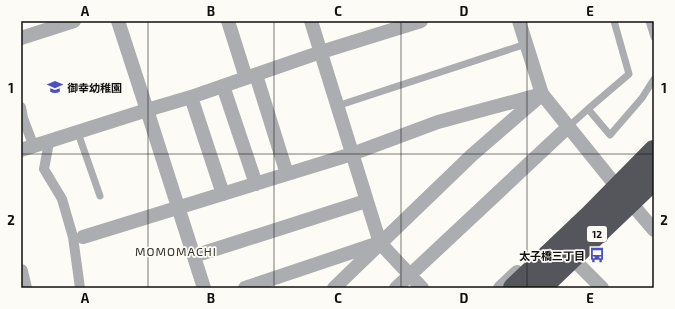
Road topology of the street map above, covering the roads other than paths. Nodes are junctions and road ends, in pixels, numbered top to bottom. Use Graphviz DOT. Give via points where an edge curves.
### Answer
graph roads {
  1 [pos="74,21"];
  2 [pos="118,21"];
  3 [pos="228,21"];
  4 [pos="311,21"];
  5 [pos="421,21"];
  6 [pos="519,21"];
  7 [pos="614,21"];
  8 [pos="649,21"];
  9 [pos="654,37"];
  10 [pos="21,38"];
  11 [pos="526,44"];
  12 [pos="321,52"];
  13 [pos="251,76"];
  14 [pos="654,79"];
  15 [pos="223,86"];
  16 [pos="542,94"];
  17 [pos="192,97"];
  18 [pos="337,106"];
  19 [pos="21,107"];
  20 [pos="588,109"];
  21 [pos="147,110"];
  22 [pos="568,127"];
  23 [pos="78,133"];
  24 [pos="654,139"];
  25 [pos="49,142"];
  26 [pos="28,149"];
  27 [pos="654,151"];
  28 [pos="352,154"];
  29 [pos="287,174"];
  30 [pos="654,179"];
  31 [pos="613,182"];
  32 [pos="256,184"];
  33 [pos="654,190"];
  34 [pos="222,194"];
  35 [pos="100,196"];
  36 [pos="366,201"];
  37 [pos="179,207"];
  38 [pos="635,208"];
  39 [pos="654,230"];
  40 [pos="83,237"];
  41 [pos="380,243"];
  42 [pos="194,256"];
  43 [pos="577,263"];
  44 [pos="21,271"];
  45 [pos="409,275"];
  46 [pos="25,288"];
  47 [pos="80,288"];
  48 [pos="204,288"];
  49 [pos="245,288"];
  50 [pos="334,288"];
  51 [pos="396,288"];
  52 [pos="422,288"];
  53 [pos="500,288"];
  54 [pos="514,288"];
  55 [pos="540,288"];
  56 [pos="551,288"];
  57 [pos="602,288"];
  1 -- 10 [label="street"];
  2 -- 21 [label="street"];
  3 -- 13 [label="street"];
  4 -- 12 [label="street"];
  5 -- 12 [label="street"];
  6 -- 11 [label="street"];
  7 -- 20 [label="lane" via="629,74"];
  8 -- 9 [label="lane"];
  11 -- 16 [label="street"];
  11 -- 18 [label="lane"];
  12 -- 13 [label="street"];
  12 -- 18 [label="street"];
  13 -- 15 [label="street"];
  13 -- 29 [label="street"];
  14 -- 20 [label="lane" via="642,98 610,135"];
  15 -- 17 [label="street"];
  15 -- 32 [label="street"];
  16 -- 22 [label="street"];
  16 -- 28 [label="street" via="438,122"];
  16 -- 41 [label="street" via="472,155"];
  17 -- 21 [label="street"];
  17 -- 34 [label="street"];
  18 -- 28 [label="street"];
  19 -- 26 [label="street"];
  20 -- 22 [label="lane"];
  21 -- 23 [label="street"];
  21 -- 37 [label="street"];
  22 -- 31 [label="street"];
  22 -- 45 [label="street"];
  23 -- 25 [label="street"];
  23 -- 35 [label="lane"];
  24 -- 31 [label="street"];
  25 -- 26 [label="street"];
  25 -- 47 [label="street" via="44,169 62,199 73,237"];
  27 -- 54 [label="highway, bridge" via="592,215"];
  28 -- 29 [label="street"];
  28 -- 36 [label="street"];
  29 -- 32 [label="street"];
  30 -- 55 [label="highway, 12, bridge"];
  31 -- 38 [label="street"];
  31 -- 53 [label="street"];
  32 -- 34 [label="street"];
  33 -- 38 [label="street"];
  34 -- 37 [label="street"];
  36 -- 41 [label="street"];
  36 -- 42 [label="street"];
  37 -- 40 [label="street"];
  37 -- 42 [label="street"];
  38 -- 39 [label="street"];
  38 -- 43 [label="street"];
  41 -- 45 [label="street"];
  41 -- 49 [label="street"];
  41 -- 50 [label="street"];
  42 -- 48 [label="street"];
  43 -- 56 [label="street"];
  43 -- 57 [label="street"];
  44 -- 46 [label="street"];
  45 -- 51 [label="street"];
  45 -- 52 [label="street"];
}
